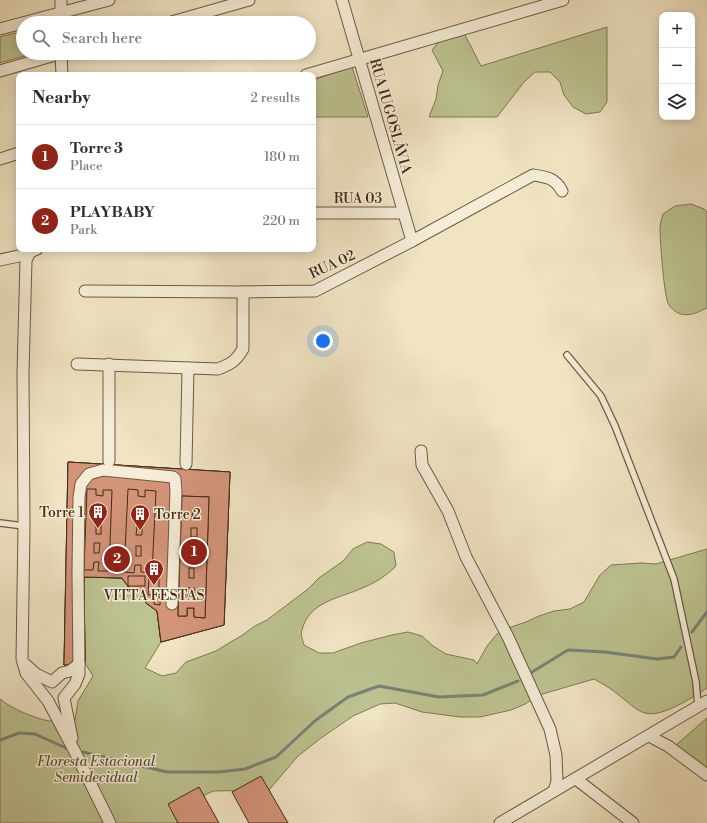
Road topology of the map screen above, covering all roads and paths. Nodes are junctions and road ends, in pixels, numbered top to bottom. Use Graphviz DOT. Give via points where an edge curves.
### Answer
graph roads {
  1 [pos="62,0"];
  2 [pos="109,0"];
  3 [pos="249,0"];
  4 [pos="342,0"];
  5 [pos="562,0"];
  6 [pos="62,16"];
  7 [pos="67,16"];
  8 [pos="193,16"];
  9 [pos="16,26"];
  10 [pos="0,29"];
  11 [pos="358,59"];
  12 [pos="38,60"];
  13 [pos="62,60"];
  14 [pos="0,71"];
  15 [pos="62,72"];
  16 [pos="316,72"];
  17 [pos="16,154"];
  18 [pos="0,159"];
  19 [pos="562,191"];
  20 [pos="316,213"];
  21 [pos="403,213"];
  22 [pos="412,241"];
  23 [pos="29,252"];
  24 [pos="32,252"];
  25 [pos="0,260"];
  26 [pos="85,291"];
  27 [pos="242,292"];
  28 [pos="567,355"];
  29 [pos="77,364"];
  30 [pos="109,364"];
  31 [pos="188,368"];
  32 [pos="421,451"];
  33 [pos="109,461"];
  34 [pos="186,464"];
  35 [pos="0,523"];
  36 [pos="24,526"];
  37 [pos="172,604"];
  38 [pos="22,660"];
  39 [pos="79,664"];
  40 [pos="52,682"];
  41 [pos="45,697"];
  42 [pos="64,698"];
  43 [pos="702,704"];
  44 [pos="649,736"];
  45 [pos="75,752"];
  46 [pos="707,774"];
  47 [pos="576,779"];
  48 [pos="554,791"];
  49 [pos="110,823"];
  50 [pos="500,823"];
  51 [pos="633,823"];
  1 -- 6 [label="street"];
  2 -- 7 [label="street"];
  3 -- 8 [label="street"];
  4 -- 11 [label="street, RUA IUGOSLÁVIA"];
  5 -- 11 [label="street"];
  9 -- 10 [label="street"];
  11 -- 16 [label="street"];
  11 -- 21 [label="street, RUA IUGOSLÁVIA"];
  12 -- 14 [label="street"];
  13 -- 15 [label="street"];
  17 -- 18 [label="street"];
  19 -- 22 [label="street, RUA 02" via="559,185 548,177 533,175"];
  20 -- 21 [label="street, RUA 03"];
  21 -- 22 [label="street, RUA IUGOSLÁVIA"];
  22 -- 27 [label="street, RUA 02" via="315,291"];
  23 -- 25 [label="street"];
  24 -- 36 [label="street" via="26,260"];
  26 -- 27 [label="street, RUA 02"];
  27 -- 31 [label="street" via="243,349 239,356 230,365 218,369"];
  28 -- 43 [label="lane" via="601,396 615,426 674,579"];
  29 -- 30 [label="street"];
  30 -- 31 [label="street"];
  30 -- 33 [label="street"];
  31 -- 34 [label="street"];
  32 -- 48 [label="street" via="422,465 448,511 464,552 508,637 550,729 556,755 557,781"];
  35 -- 36 [label="lane"];
  36 -- 38 [label="street"];
  37 -- 39 [label="street" via="175,479 103,470 89,474 81,484 79,497"];
  38 -- 40 [label="street" via="36,674"];
  38 -- 41 [label="street" via="26,673"];
  39 -- 40 [label="street"];
  39 -- 42 [label="street" via="80,674"];
  40 -- 41 [label="street" via="45,688"];
  40 -- 42 [label="street" via="59,683 64,688"];
  41 -- 42 [label="street" via="52,703"];
  41 -- 45 [label="street"];
  42 -- 45 [label="street"];
  43 -- 44 [label="street"];
  44 -- 46 [label="street" via="668,746"];
  44 -- 47 [label="street"];
  45 -- 49 [label="street"];
  47 -- 48 [label="street"];
  47 -- 51 [label="street"];
  48 -- 50 [label="street"];
}
